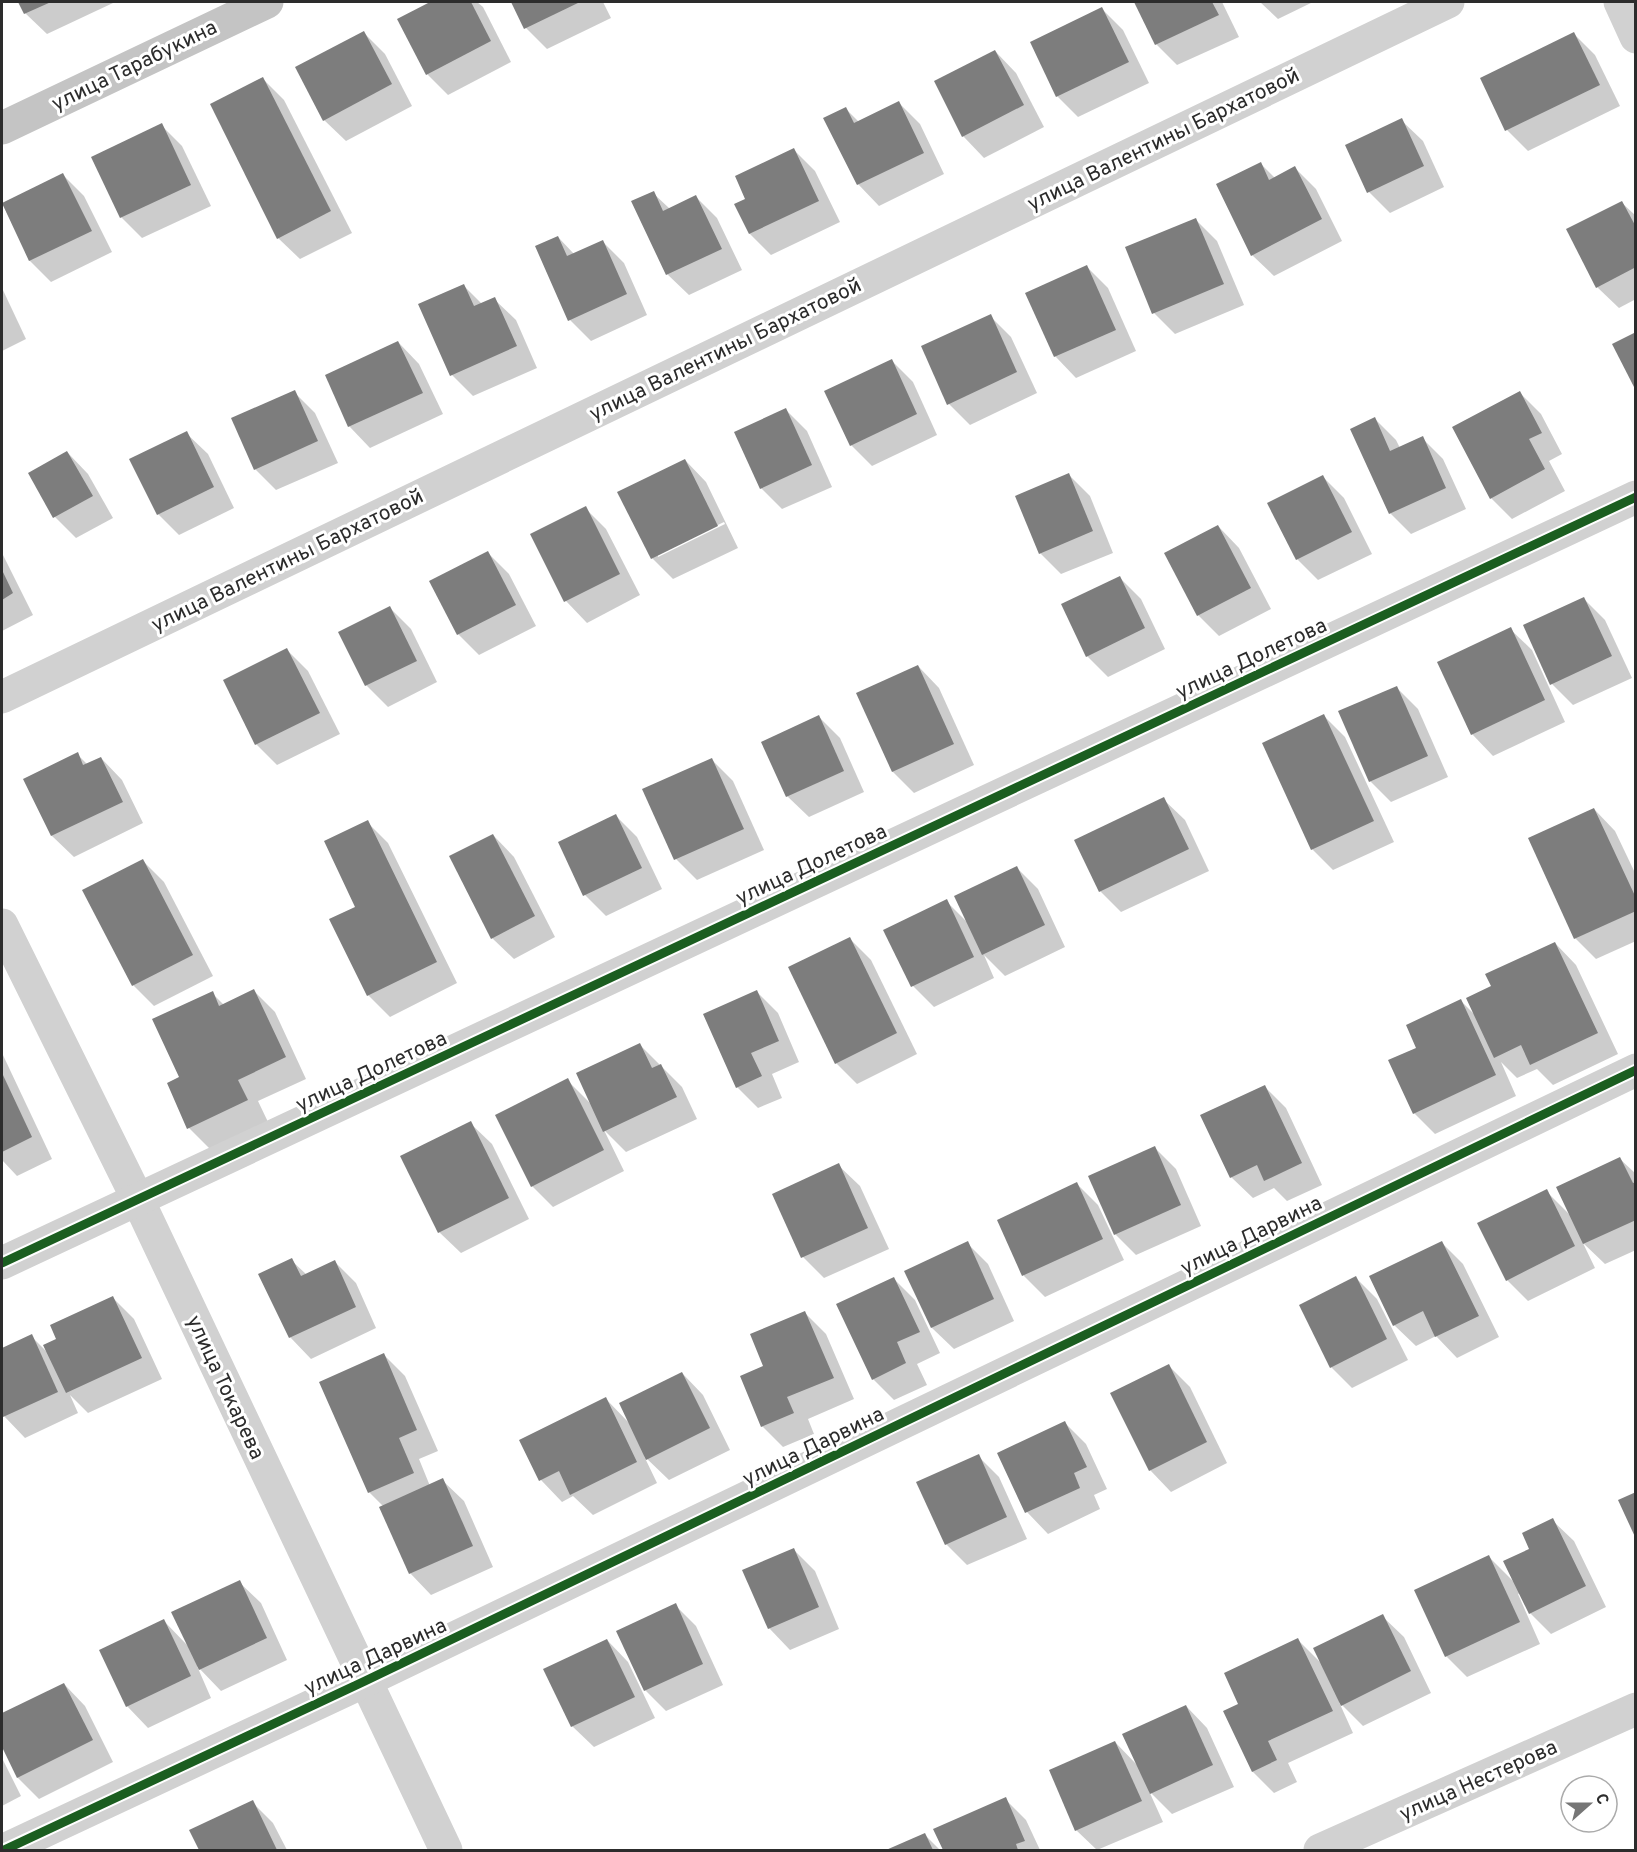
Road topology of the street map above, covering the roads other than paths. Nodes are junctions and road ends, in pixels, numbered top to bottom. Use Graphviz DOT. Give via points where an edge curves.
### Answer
graph roads {
  1 [pos="267,2"];
  2 [pos="1448,2"];
  3 [pos="1620,2"];
  4 [pos="1635,37"];
  5 [pos="2,128"];
  6 [pos="1635,497"];
  7 [pos="2,697"];
  8 [pos="2,925"];
  9 [pos="1635,1070"];
  10 [pos="138,1200"];
  11 [pos="2,1263"];
  12 [pos="365,1682"];
  13 [pos="1635,1709"];
  14 [pos="4,1851"];
  15 [pos="446,1851"];
  16 [pos="1320,1851"];
  1 -- 5 [label="main road, улица Тарабукина"];
  2 -- 7 [label="street, улица Валентины Бархатовой"];
  3 -- 4 [label="street"];
  6 -- 10 [label="street, улица Долетова"];
  8 -- 10 [label="street, улица Токарева"];
  9 -- 12 [label="street, улица Дарвина"];
  10 -- 11 [label="street, улица Долетова"];
  10 -- 12 [label="street, улица Токарева"];
  12 -- 14 [label="street, улица Дарвина"];
  12 -- 15 [label="street, улица Токарева"];
  13 -- 16 [label="street, улица Нестерова"];
}
